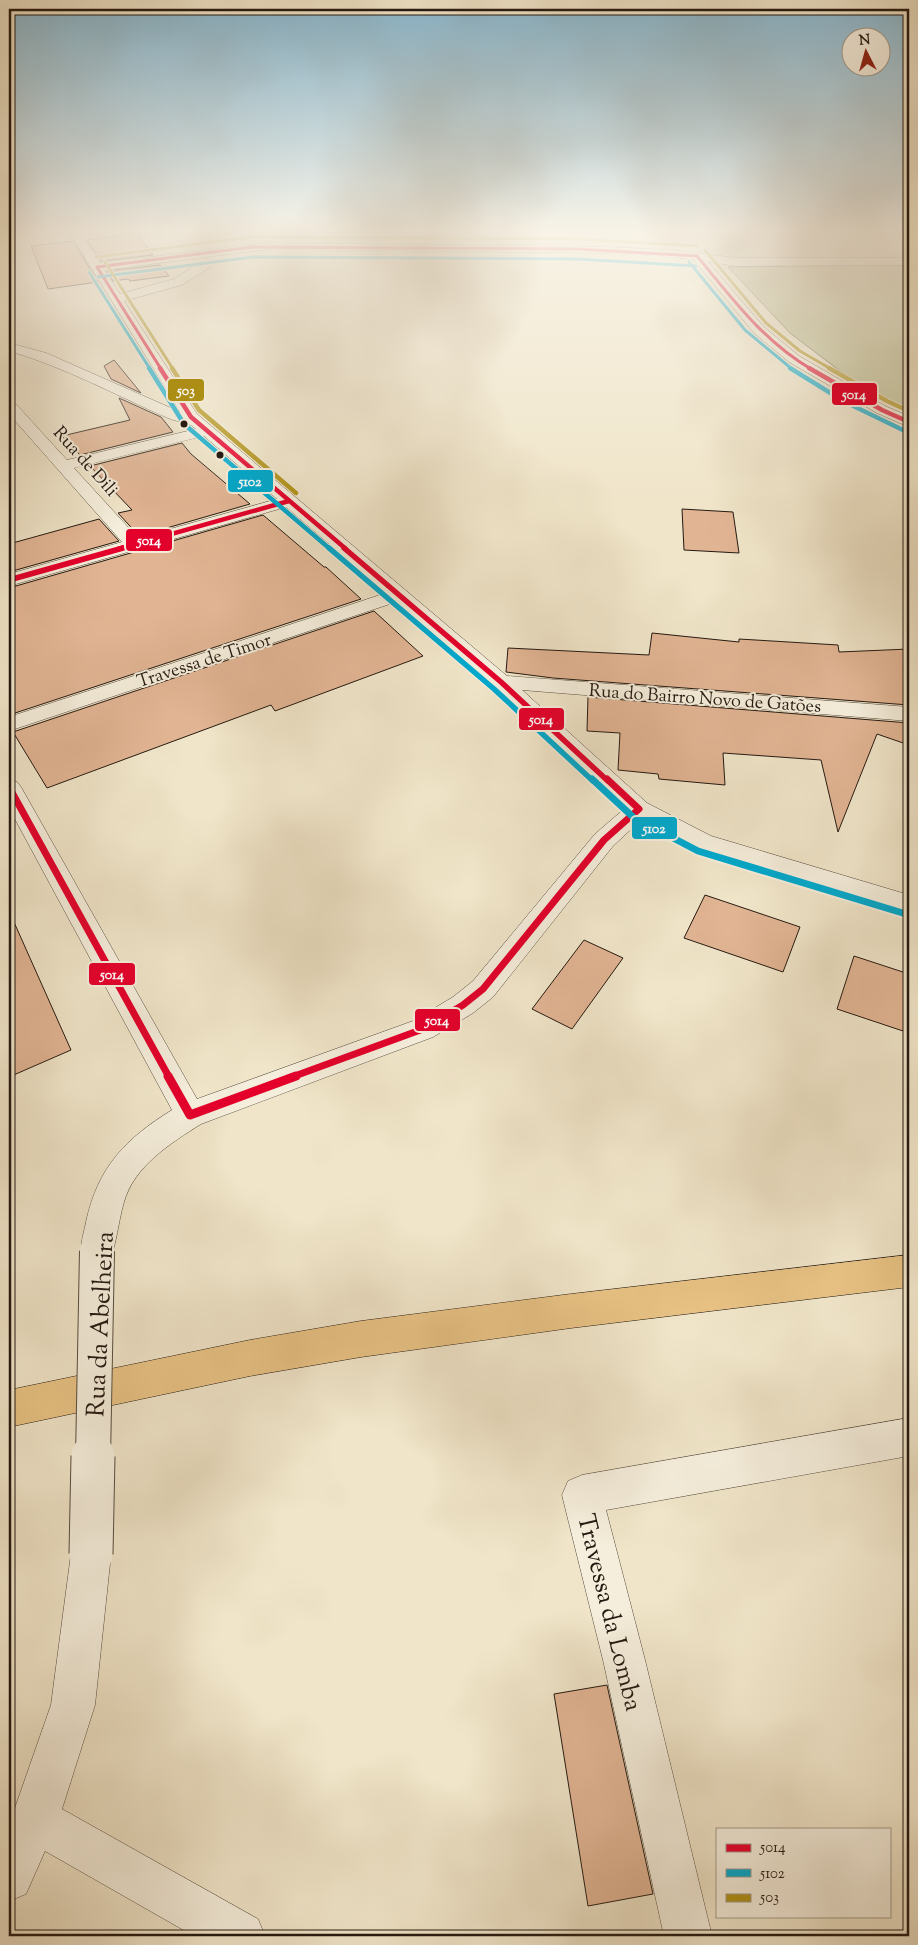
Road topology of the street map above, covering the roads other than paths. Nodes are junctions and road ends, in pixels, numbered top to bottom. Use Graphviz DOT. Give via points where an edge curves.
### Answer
graph roads {
  1 [pos="130,319"];
  2 [pos="750,319"];
  3 [pos="9,347"];
  4 [pos="9,404"];
  5 [pos="191,417"];
  6 [pos="909,422"];
  7 [pos="207,431"];
  8 [pos="63,466"];
  9 [pos="289,501"];
  10 [pos="134,545"];
  11 [pos="9,580"];
  12 [pos="399,595"];
  13 [pos="501,682"];
  14 [pos="909,714"];
  15 [pos="9,724"];
  16 [pos="9,787"];
  17 [pos="639,809"];
  18 [pos="909,904"];
  19 [pos="190,1115"];
  20 [pos="909,1271"];
  21 [pos="9,1409"];
  22 [pos="909,1437"];
  23 [pos="35,1820"];
  24 [pos="9,1877"];
  25 [pos="241,1936"];
  26 [pos="688,1936"];
  1 -- 5 [label="street"];
  2 -- 6 [label="street" via="794,359"];
  3 -- 5 [label="street" via="41,356 176,416"];
  4 -- 8 [label="street, Rua de Dili"];
  5 -- 7 [label="street"];
  7 -- 8 [label="street"];
  7 -- 9 [label="street"];
  8 -- 10 [label="street, Rua de Dili"];
  9 -- 10 [label="street"];
  9 -- 12 [label="street"];
  10 -- 11 [label="street"];
  12 -- 13 [label="street"];
  12 -- 15 [label="street, Travessa de Timor"];
  13 -- 14 [label="street, Rua do Bairro Novo de Gatões"];
  13 -- 17 [label="street"];
  16 -- 19 [label="street"];
  17 -- 18 [label="street" via="702,842"];
  17 -- 19 [label="street, Rua da Abelheira" via="604,840 482,990 462,1005 423,1028"];
  19 -- 23 [label="street, Rua da Abelheira, bridge" via="158,1134 130,1160 111,1191 97,1251 91,1554 73,1705"];
  20 -- 21 [label="highway" via="361,1339 250,1358"];
  22 -- 26 [label="street, Travessa da Lomba" via="582,1495"];
  23 -- 24 [label="street, Rua da Abelheira"];
  23 -- 25 [label="street"];
}
